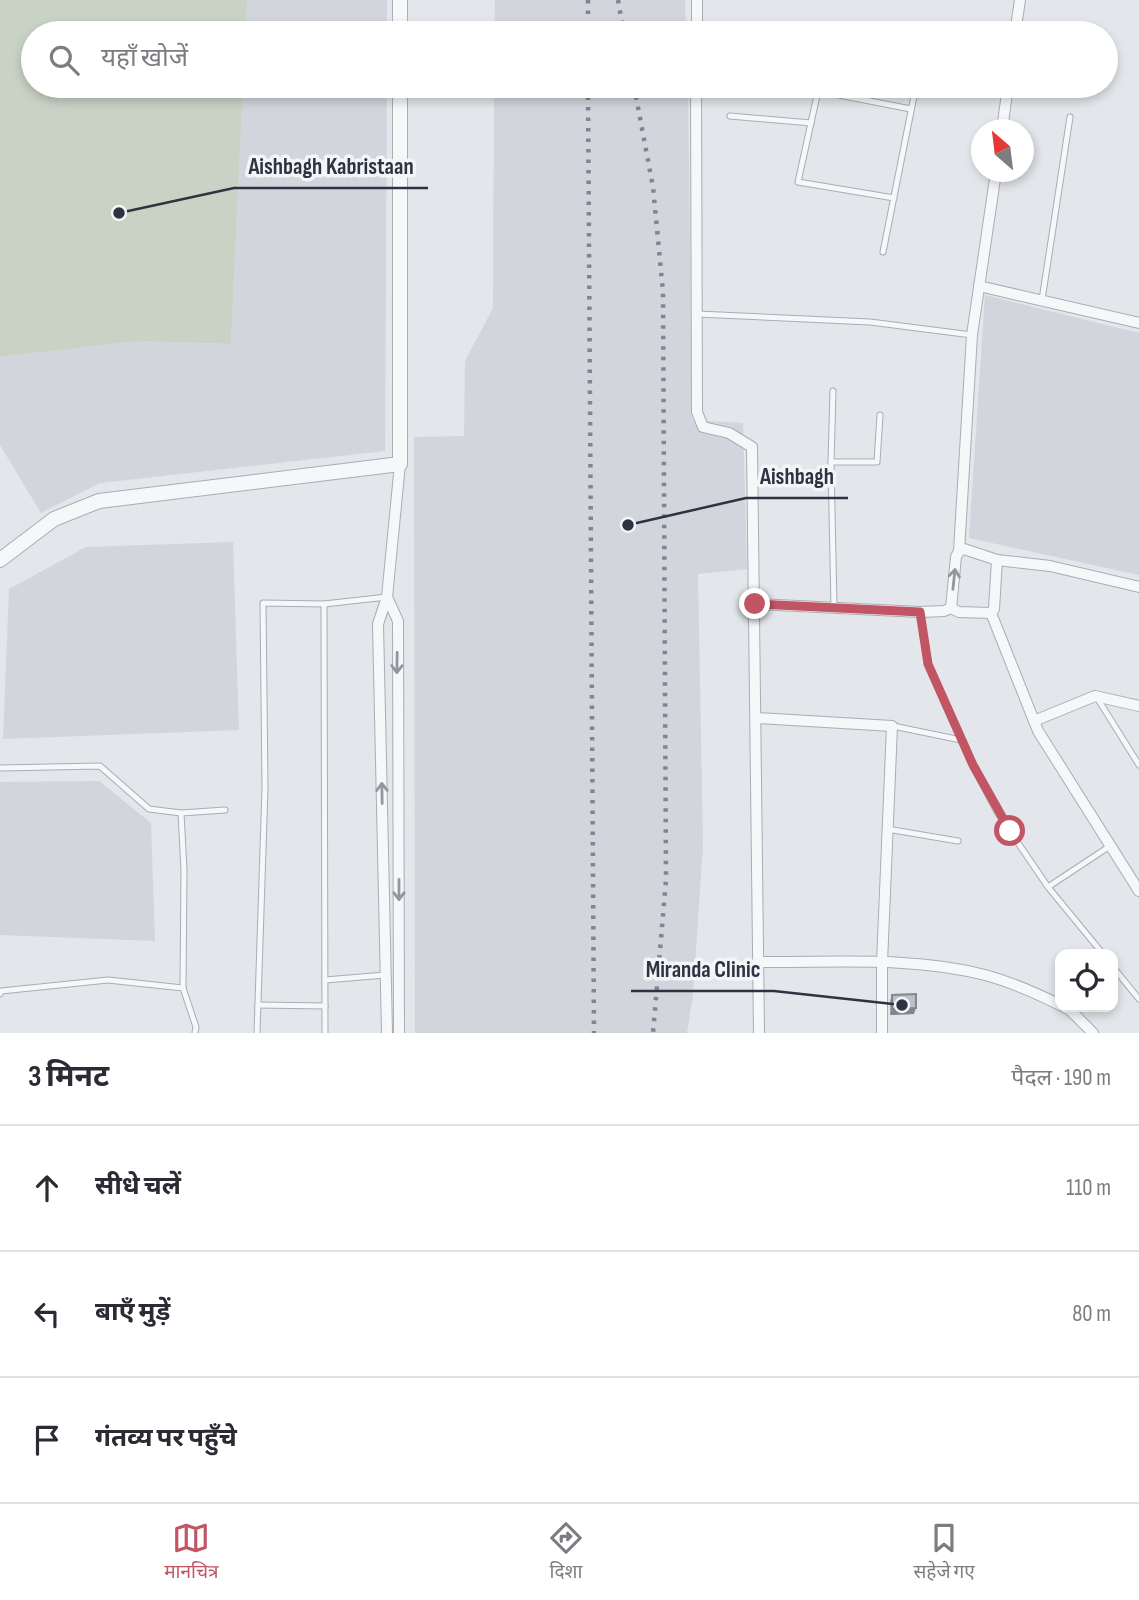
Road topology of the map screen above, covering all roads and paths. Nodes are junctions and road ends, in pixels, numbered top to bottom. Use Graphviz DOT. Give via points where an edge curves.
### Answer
graph roads {
  1 [pos="400,0"];
  2 [pos="697,0"];
  3 [pos="1020,0"];
  4 [pos="400,21"];
  5 [pos="696,21"];
  6 [pos="1017,21"];
  7 [pos="400,98"];
  8 [pos="696,98"];
  9 [pos="816,98"];
  10 [pos="854,98"];
  11 [pos="913,98"];
  12 [pos="1005,98"];
  13 [pos="911,109"];
  14 [pos="730,116"];
  15 [pos="1070,117"];
  16 [pos="1003,119"];
  17 [pos="811,123"];
  18 [pos="995,182"];
  19 [pos="894,198"];
  20 [pos="884,252"];
  21 [pos="979,286"];
  22 [pos="1042,300"];
  23 [pos="696,314"];
  24 [pos="1139,323"];
  25 [pos="972,335"];
  26 [pos="833,391"];
  27 [pos="880,415"];
  28 [pos="831,462"];
  29 [pos="400,464"];
  30 [pos="959,551"];
  31 [pos="0,560"];
  32 [pos="998,560"];
  33 [pos="1139,587"];
  34 [pos="387,597"];
  35 [pos="324,604"];
  36 [pos="755,604"];
  37 [pos="834,607"];
  38 [pos="951,608"];
  39 [pos="920,612"];
  40 [pos="990,613"];
  41 [pos="1095,696"];
  42 [pos="1139,706"];
  43 [pos="755,718"];
  44 [pos="1034,721"];
  45 [pos="892,726"];
  46 [pos="961,740"];
  47 [pos="1139,765"];
  48 [pos="0,768"];
  49 [pos="225,810"];
  50 [pos="181,813"];
  51 [pos="887,829"];
  52 [pos="958,841"];
  53 [pos="1111,846"];
  54 [pos="1048,887"];
  55 [pos="1139,891"];
  56 [pos="1099,949"];
  57 [pos="758,962"];
  58 [pos="882,963"];
  59 [pos="1118,973"];
  60 [pos="387,975"];
  61 [pos="325,980"];
  62 [pos="183,988"];
  63 [pos="0,994"];
  64 [pos="1139,999"];
  65 [pos="1055,1002"];
  66 [pos="258,1005"];
  67 [pos="325,1006"];
  68 [pos="1069,1012"];
  69 [pos="195,1033"];
  70 [pos="257,1033"];
  71 [pos="325,1033"];
  72 [pos="387,1033"];
  73 [pos="399,1033"];
  74 [pos="759,1033"];
  75 [pos="882,1033"];
  76 [pos="1093,1033"];
  1 -- 4 [label="street"];
  2 -- 5 [label="street"];
  3 -- 6 [label="street"];
  7 -- 29 [label="street"];
  8 -- 23 [label="street"];
  9 -- 17 [label="lane"];
  10 -- 13 [label="lane"];
  11 -- 13 [label="lane"];
  12 -- 16 [label="street"];
  13 -- 19 [label="lane"];
  14 -- 17 [label="lane"];
  15 -- 22 [label="lane"];
  17 -- 19 [label="lane" via="798,182"];
  18 -- 21 [label="street"];
  19 -- 20 [label="lane"];
  21 -- 22 [label="street"];
  21 -- 25 [label="street"];
  22 -- 24 [label="street"];
  23 -- 25 [label="lane" via="859,321"];
  23 -- 36 [label="street" via="697,412 703,427 729,433 752,447"];
  25 -- 30 [label="street"];
  26 -- 28 [label="lane"];
  27 -- 28 [label="lane" via="877,461"];
  28 -- 37 [label="lane"];
  29 -- 31 [label="street" via="99,501 54,519"];
  29 -- 34 [label="street"];
  30 -- 32 [label="street"];
  38 -- 30 [label="street, one-way"];
  32 -- 33 [label="street" via="1050,566"];
  32 -- 40 [label="street" via="994,610"];
  34 -- 35 [label="lane"];
  60 -- 34 [label="street, one-way" via="378,624"];
  34 -- 73 [label="street, one-way" via="398,621"];
  35 -- 61 [label="lane"];
  35 -- 66 [label="lane" via="264,603 265,788"];
  36 -- 37 [label="street"];
  36 -- 43 [label="street"];
  37 -- 39 [label="street"];
  38 -- 39 [label="street"];
  38 -- 40 [label="street"];
  39 -- 46 [label="lane" via="928,664"];
  40 -- 44 [label="street"];
  41 -- 42 [label="street"];
  41 -- 44 [label="street"];
  41 -- 47 [label="lane"];
  43 -- 45 [label="street"];
  43 -- 57 [label="street"];
  44 -- 53 [label="street"];
  45 -- 46 [label="lane"];
  45 -- 51 [label="street"];
  46 -- 54 [label="lane" via="997,812"];
  48 -- 50 [label="lane" via="100,766 149,809"];
  49 -- 50 [label="lane"];
  50 -- 62 [label="lane"];
  51 -- 52 [label="lane"];
  51 -- 58 [label="street"];
  53 -- 54 [label="lane"];
  53 -- 55 [label="street"];
  54 -- 56 [label="lane"];
  57 -- 58 [label="street"];
  57 -- 74 [label="street"];
  58 -- 65 [label="street" via="984,975"];
  58 -- 75 [label="street"];
  59 -- 64 [label="lane"];
  60 -- 61 [label="lane"];
  60 -- 72 [label="street"];
  61 -- 67 [label="lane"];
  62 -- 63 [label="lane" via="108,980"];
  62 -- 69 [label="lane"];
  66 -- 67 [label="lane"];
  66 -- 70 [label="lane"];
  67 -- 71 [label="lane"];
  68 -- 76 [label="street"];
}
